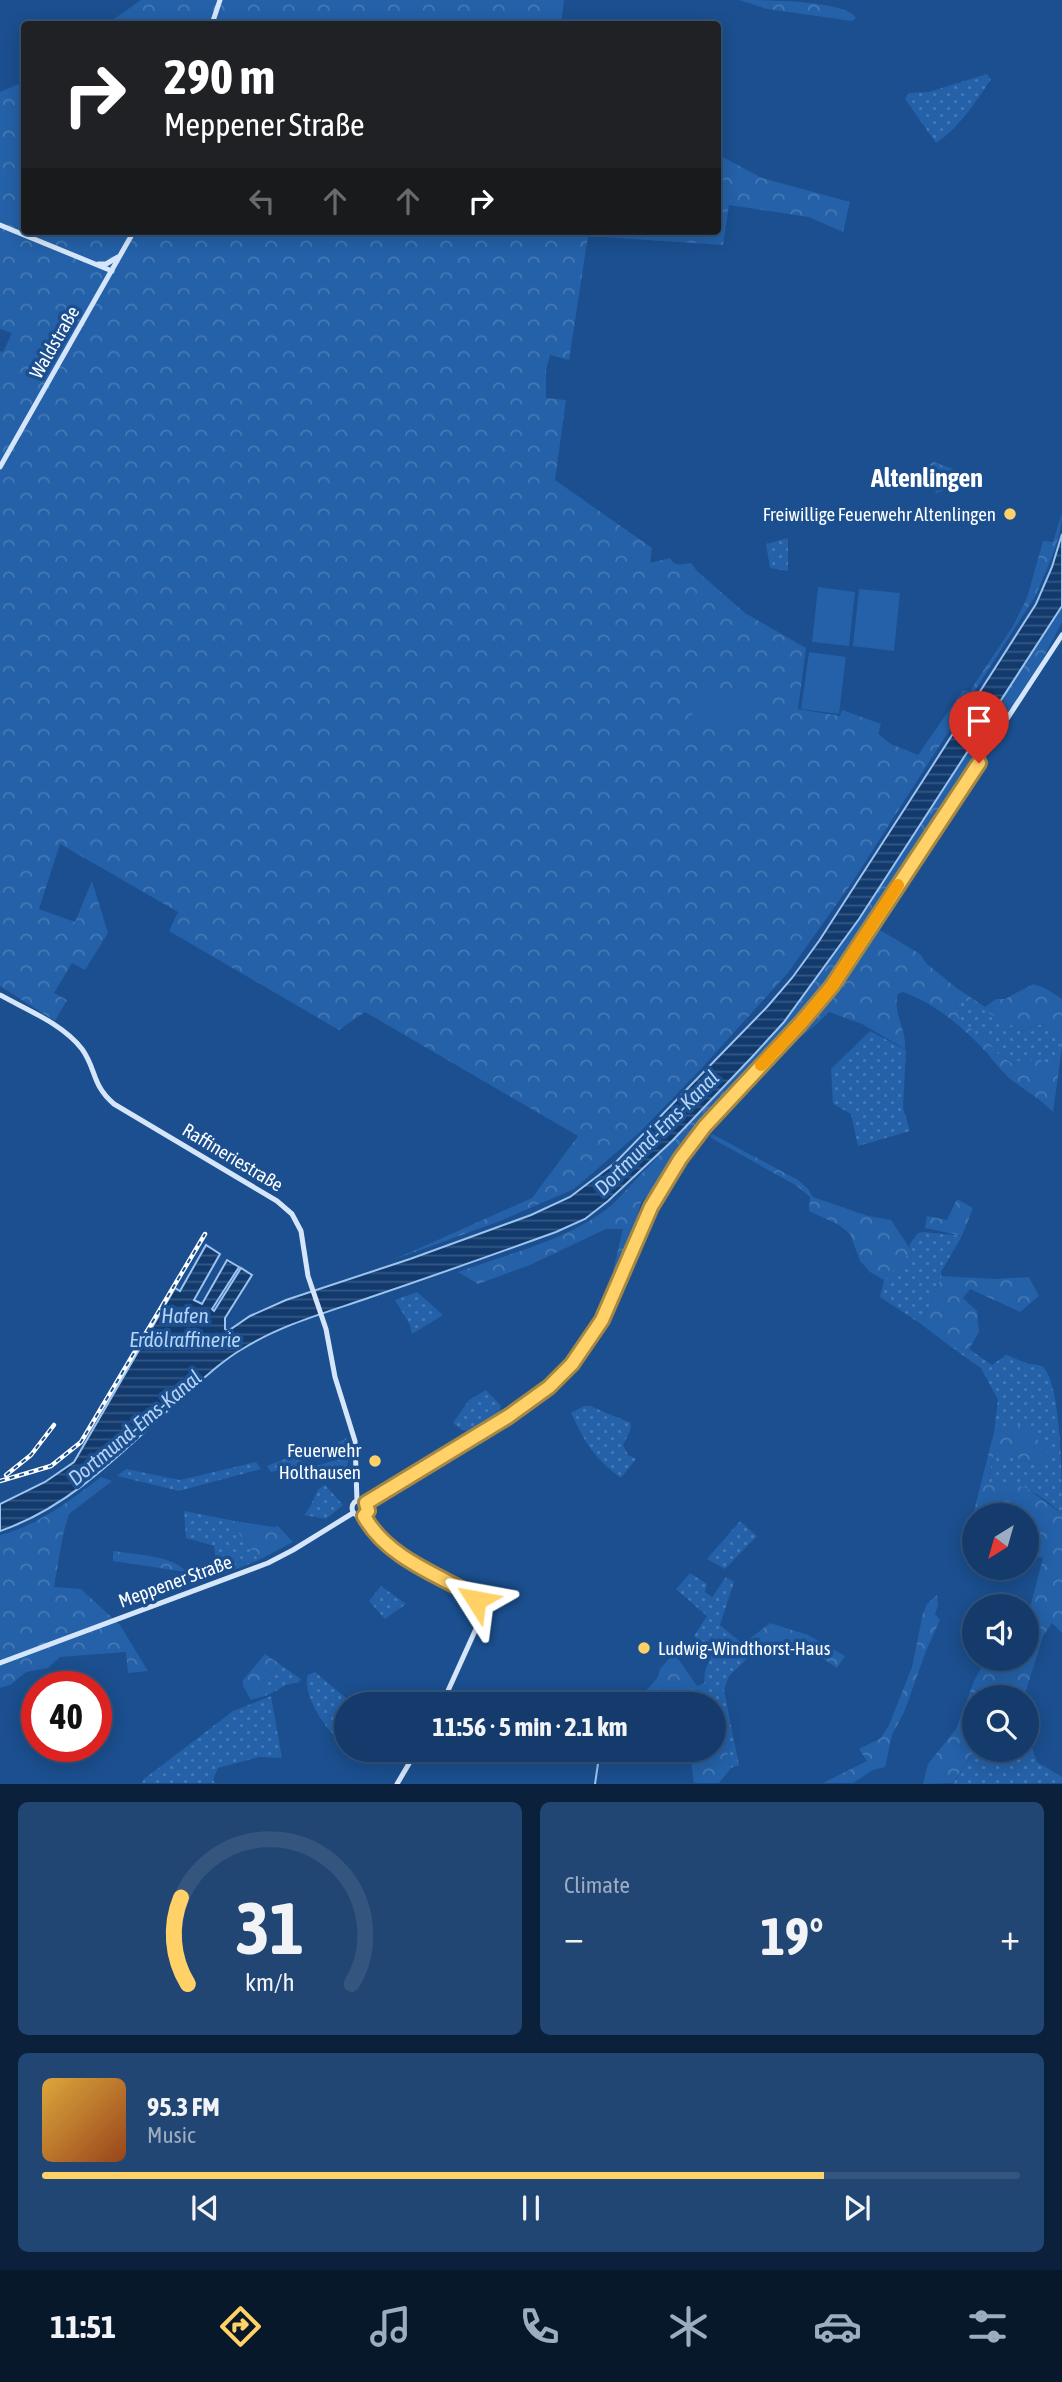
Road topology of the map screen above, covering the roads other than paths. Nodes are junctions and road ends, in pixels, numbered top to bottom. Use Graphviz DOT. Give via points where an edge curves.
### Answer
graph roads {
  1 [pos="220,0"];
  2 [pos="213,21"];
  3 [pos="0,225"];
  4 [pos="21,233"];
  5 [pos="25,235"];
  6 [pos="132,235"];
  7 [pos="125,249"];
  8 [pos="97,264"];
  9 [pos="112,271"];
  10 [pos="0,467"];
  11 [pos="1062,635"];
  12 [pos="0,995"];
  13 [pos="356,1501"];
  14 [pos="366,1503"];
  15 [pos="353,1513"];
  16 [pos="364,1516"];
  17 [pos="0,1663"];
  18 [pos="447,1692"];
  19 [pos="409,1762"];
  20 [pos="397,1783"];
  1 -- 2 [label="main road"];
  3 -- 4 [label="main road"];
  5 -- 8 [label="main road"];
  6 -- 7 [label="main road, Waldstraße"];
  7 -- 8 [label="main road" via="110,262"];
  7 -- 9 [label="main road, Waldstraße"];
  8 -- 9 [label="main road"];
  9 -- 10 [label="main road, Waldstraße"];
  11 -- 14 [label="main road" via="832,986 680,1159 651,1207 602,1320 572,1364 509,1416"];
  12 -- 13 [label="main road, Raffineriestraße" via="77,1044 88,1058 100,1091 114,1104 288,1209 301,1231 311,1285 355,1441"];
  13 -- 14 [label="main road"];
  13 -- 15 [label="main road"];
  14 -- 16 [label="main road"];
  15 -- 16 [label="main road"];
  15 -- 17 [label="main road, Meppener Straße" via="268,1563"];
  16 -- 18 [label="main road" via="394,1550 471,1594 478,1606 480,1620"];
  19 -- 20 [label="main road"];
}
